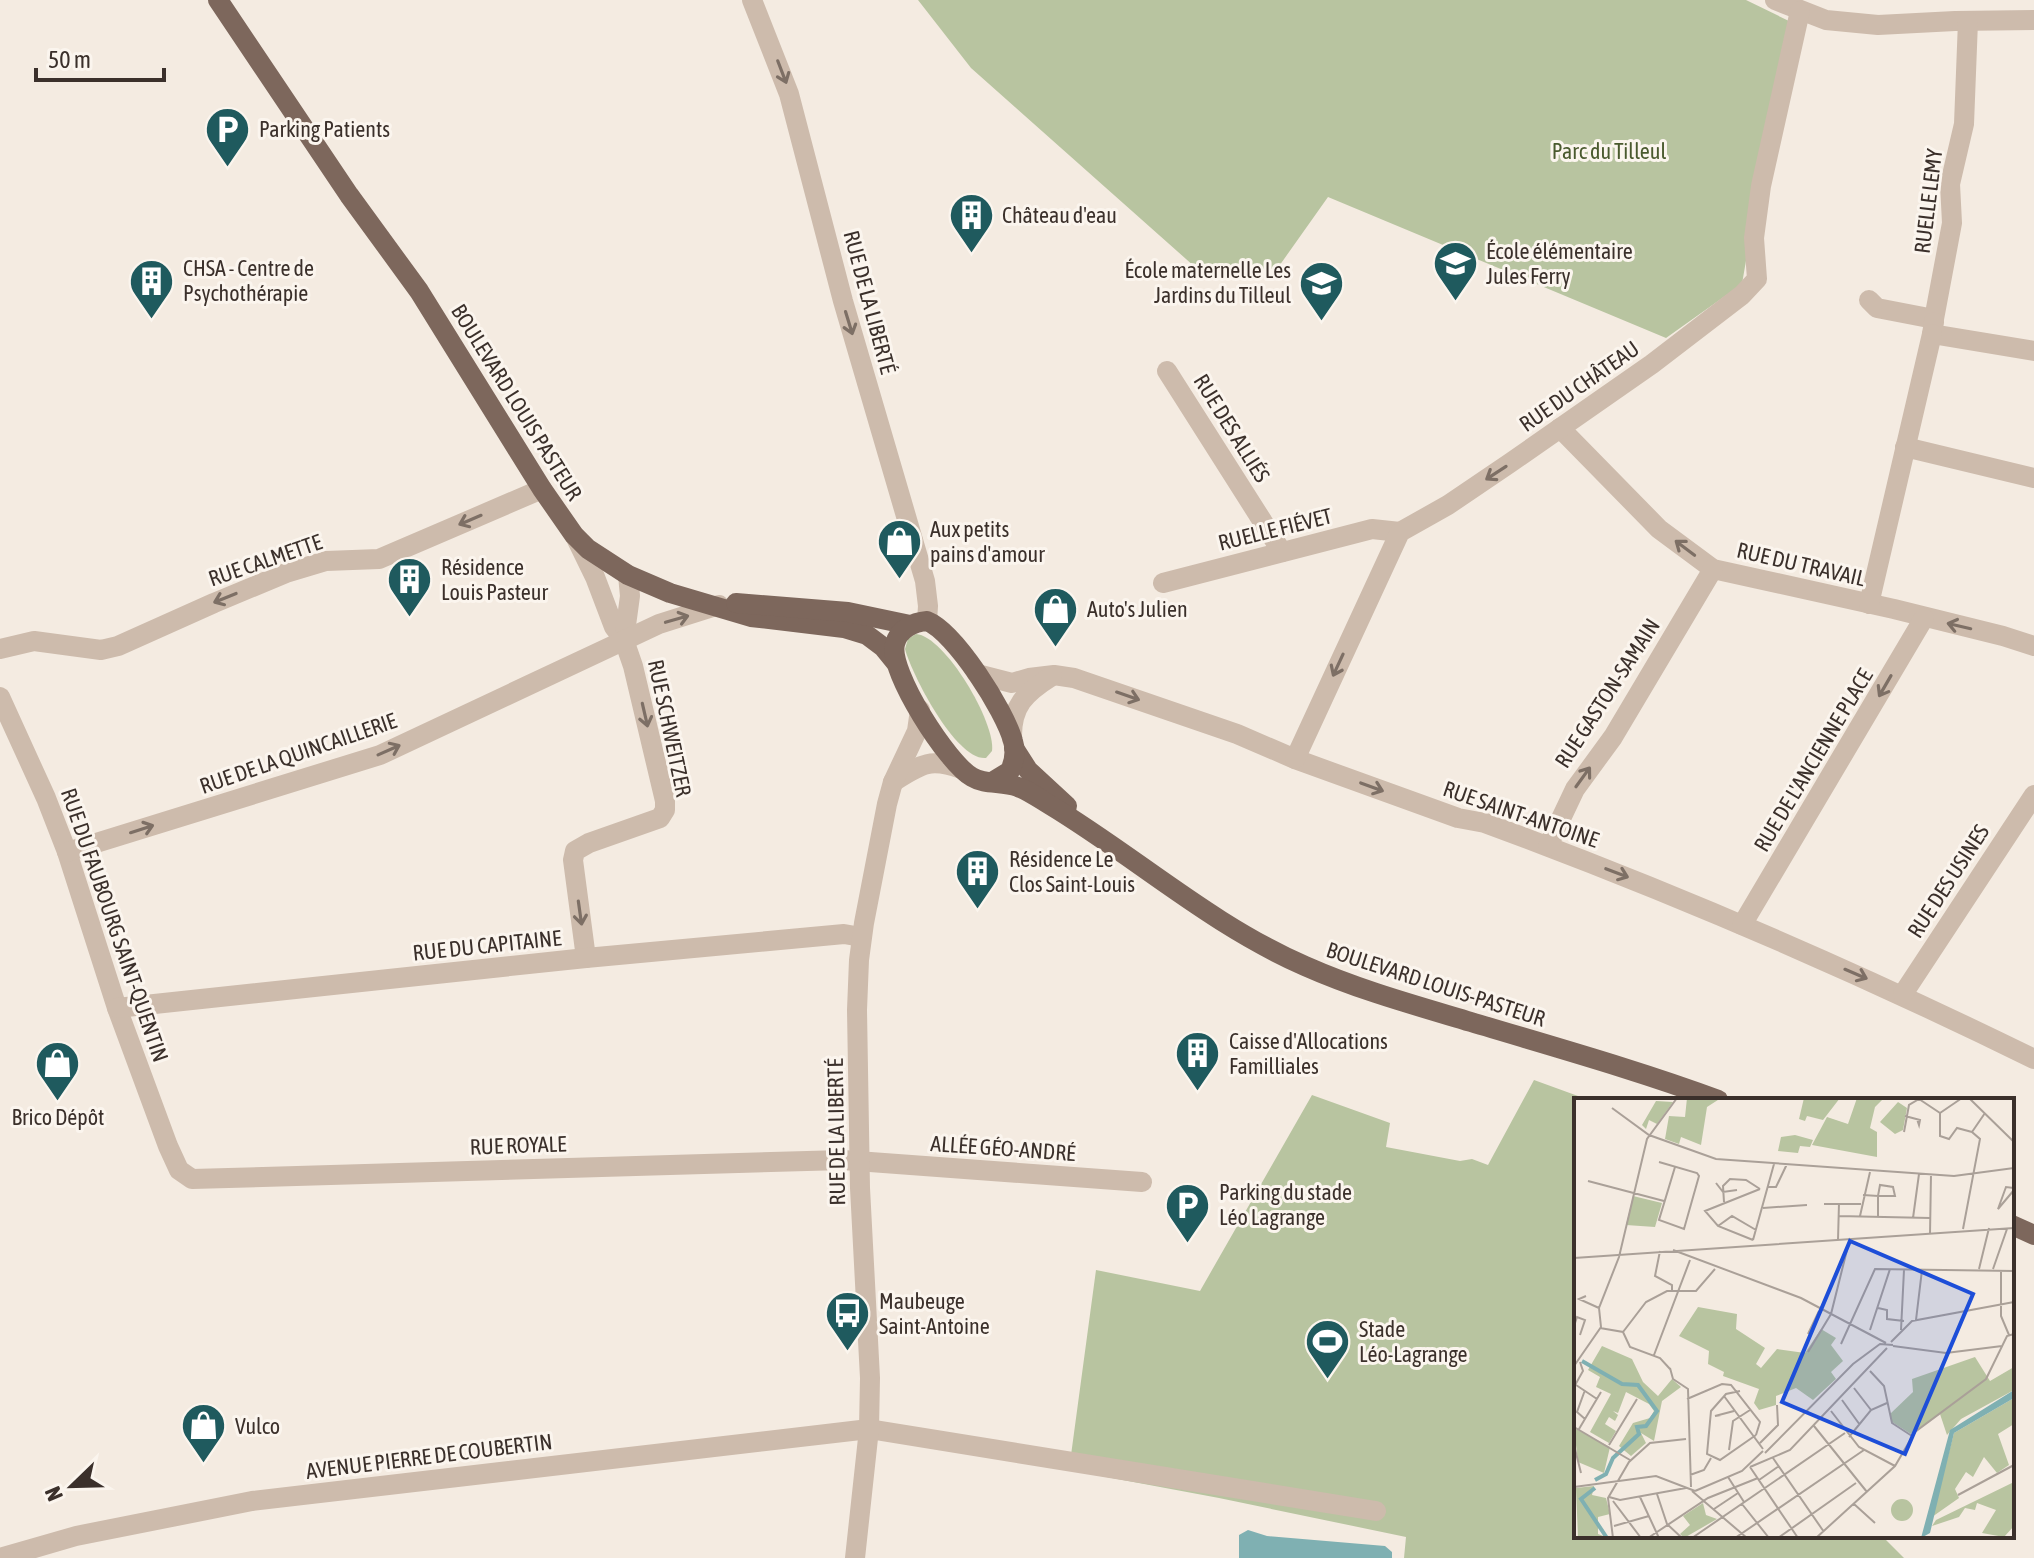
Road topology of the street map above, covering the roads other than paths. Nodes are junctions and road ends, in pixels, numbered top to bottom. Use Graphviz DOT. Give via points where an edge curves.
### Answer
graph roads {
  1 [pos="218,0"];
  2 [pos="752,0"];
  3 [pos="1775,0"];
  4 [pos="1800,11"];
  5 [pos="2034,20"];
  6 [pos="1968,21"];
  7 [pos="1869,300"];
  8 [pos="1933,326"];
  9 [pos="2034,351"];
  10 [pos="1167,371"];
  11 [pos="1560,428"];
  12 [pos="1905,447"];
  13 [pos="2034,478"];
  14 [pos="542,489"];
  15 [pos="1400,532"];
  16 [pos="574,535"];
  17 [pos="1282,552"];
  18 [pos="1713,569"];
  19 [pos="628,575"];
  20 [pos="1163,583"];
  21 [pos="1869,604"];
  22 [pos="719,605"];
  23 [pos="1924,618"];
  24 [pos="918,623"];
  25 [pos="624,640"];
  26 [pos="2034,646"];
  27 [pos="0,649"];
  28 [pos="896,663"];
  29 [pos="977,674"];
  30 [pos="1054,675"];
  31 [pos="0,697"];
  32 [pos="920,710"];
  33 [pos="1013,744"];
  34 [pos="1295,759"];
  35 [pos="961,769"];
  36 [pos="893,782"];
  37 [pos="992,782"];
  38 [pos="2034,795"];
  39 [pos="1089,828"];
  40 [pos="1548,846"];
  41 [pos="67,852"];
  42 [pos="1742,925"];
  43 [pos="861,937"];
  44 [pos="586,958"];
  45 [pos="1903,994"];
  46 [pos="117,1008"];
  47 [pos="2034,1059"];
  48 [pos="1712,1098"];
  49 [pos="860,1162"];
  50 [pos="179,1170"];
  51 [pos="1142,1182"];
  52 [pos="2014,1226"];
  53 [pos="2034,1235"];
  54 [pos="869,1429"];
  55 [pos="1376,1511"];
  56 [pos="0,1558"];
  57 [pos="855,1558"];
  1 -- 14 [label="main road, BOULEVARD LOUIS PASTEUR" via="419,291"];
  2 -- 24 [label="street, RUE DE LA LIBERTÉ, one-way" via="789,94 925,581 927,595"];
  3 -- 4 [label="street"];
  4 -- 6 [label="street" via="1826,20 1878,25"];
  4 -- 11 [label="street, RUE DU CHÂTEAU" via="1761,186 1754,238 1757,279 1652,364"];
  5 -- 6 [label="street"];
  6 -- 8 [label="street, RUELLE LEMY" via="1964,124 1950,184 1952,223"];
  7 -- 8 [label="street" via="1877,308"];
  8 -- 9 [label="street"];
  8 -- 12 [label="street, RUELLE LEMY"];
  10 -- 17 [label="street, RUE DES ALLIÉS"];
  11 -- 15 [label="street, RUE DU CHÂTEAU, one-way"];
  18 -- 11 [label="street, RUE DU TRAVAIL, one-way" via="1659,529"];
  12 -- 13 [label="street"];
  12 -- 21 [label="street, RUELLE LEMY"];
  14 -- 16 [label="main road, BOULEVARD LOUIS PASTEUR"];
  14 -- 27 [label="street, RUE CALMETTE, one-way" via="379,559 326,561 286,573 118,646 101,650 34,641"];
  15 -- 17 [label="street, RUELLE FIÉVET" via="1372,529"];
  15 -- 34 [label="street, one-way"];
  16 -- 19 [label="main road, BOULEVARD LOUIS PASTEUR"];
  16 -- 25 [label="street"];
  17 -- 20 [label="street, RUELLE FIÉVET"];
  18 -- 21 [label="street, RUE DU TRAVAIL"];
  40 -- 18 [label="street, RUE GASTON-SAMAIN, one-way" via="1575,789 1613,737"];
  19 -- 22 [label="main road, BOULEVARD LOUIS PASTEUR"];
  19 -- 25 [label="street"];
  21 -- 23 [label="street, RUE DU TRAVAIL"];
  22 -- 24 [label="main road" via="744,602"];
  25 -- 22 [label="street, RUE DE LA QUINCAILLERIE, one-way"];
  22 -- 28 [label="main road, BOULEVARD LOUIS PASTEUR" via="751,617 867,635"];
  26 -- 23 [label="street, RUE DU TRAVAIL, one-way"];
  23 -- 42 [label="street, RUE DE L'ANCIENNE PLACE, one-way"];
  24 -- 28 [label="main road" via="897,638"];
  24 -- 29 [label="main road" via="949,635"];
  41 -- 25 [label="street, RUE DE LA QUINCAILLERIE, one-way" via="380,755"];
  25 -- 44 [label="street, RUE SCHWEITZER, one-way" via="665,810 660,818 575,851"];
  28 -- 32 [label="main road, BOULEVARD LOUIS PASTEUR"];
  29 -- 30 [label="street, RUE SAINT-ANTOINE" via="1012,683"];
  29 -- 33 [label="main road"];
  30 -- 33 [label="street" via="1017,709"];
  30 -- 34 [label="street, RUE SAINT-ANTOINE, one-way" via="1088,682"];
  31 -- 41 [label="street, RUE DU FAUBOURG SAINT-QUENTIN"];
  32 -- 35 [label="main road, BOULEVARD LOUIS PASTEUR"];
  32 -- 36 [label="street, RUE DE LA LIBERTÉ" via="917,731"];
  33 -- 37 [label="main road" via="1010,771"];
  33 -- 39 [label="main road" via="1028,770"];
  34 -- 40 [label="street, RUE SAINT-ANTOINE, one-way"];
  35 -- 36 [label="street" via="923,763"];
  35 -- 37 [label="main road, BOULEVARD LOUIS-PASTEUR"];
  36 -- 43 [label="street, RUE DE LA LIBERTÉ"];
  37 -- 39 [label="main road, BOULEVARD LOUIS-PASTEUR" via="1018,786"];
  38 -- 45 [label="street, RUE DES USINES"];
  39 -- 48 [label="main road, BOULEVARD LOUIS-PASTEUR" via="1196,906 1302,965 1368,992"];
  40 -- 42 [label="street, RUE SAINT-ANTOINE, one-way"];
  41 -- 46 [label="street, RUE DU FAUBOURG SAINT-QUENTIN"];
  42 -- 45 [label="street, RUE SAINT-ANTOINE, one-way"];
  43 -- 44 [label="street, RUE DU CAPITAINE" via="844,934"];
  43 -- 49 [label="street, RUE DE LA LIBERTÉ"];
  44 -- 46 [label="street, RUE DU CAPITAINE"];
  45 -- 47 [label="street, RUE SAINT-ANTOINE"];
  46 -- 50 [label="street, RUE DU FAUBOURG SAINT-QUENTIN"];
  49 -- 50 [label="street, RUE ROYALE" via="192,1179"];
  49 -- 51 [label="street, ALLÉE GÉO-ANDRÉ"];
  49 -- 54 [label="street, RUE DE LA LIBERTÉ"];
  52 -- 53 [label="main road"];
  54 -- 55 [label="street, AVENUE PIERRE DE COUBERTIN"];
  54 -- 56 [label="street, AVENUE PIERRE DE COUBERTIN" via="252,1501 76,1536"];
  54 -- 57 [label="street, RUE DE LA LIBERTÉ"];
}
